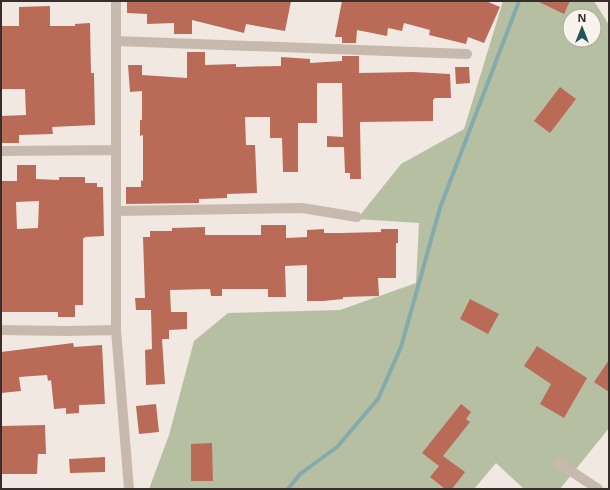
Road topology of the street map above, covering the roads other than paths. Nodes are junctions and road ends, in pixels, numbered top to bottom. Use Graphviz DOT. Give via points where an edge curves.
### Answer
graph roads {
  1 [pos="116,1"];
  2 [pos="116,41"];
  3 [pos="467,54"];
  4 [pos="116,150"];
  5 [pos="1,151"];
  6 [pos="116,211"];
  7 [pos="357,217"];
  8 [pos="1,330"];
  9 [pos="116,330"];
  10 [pos="559,463"];
  11 [pos="129,489"];
  12 [pos="598,489"];
  1 -- 2 [label="street"];
  2 -- 3 [label="street"];
  2 -- 4 [label="street"];
  4 -- 5 [label="street"];
  4 -- 6 [label="street"];
  6 -- 7 [label="street" via="302,208"];
  6 -- 9 [label="street"];
  8 -- 9 [label="street"];
  9 -- 11 [label="street"];
  10 -- 12 [label="street"];
}
